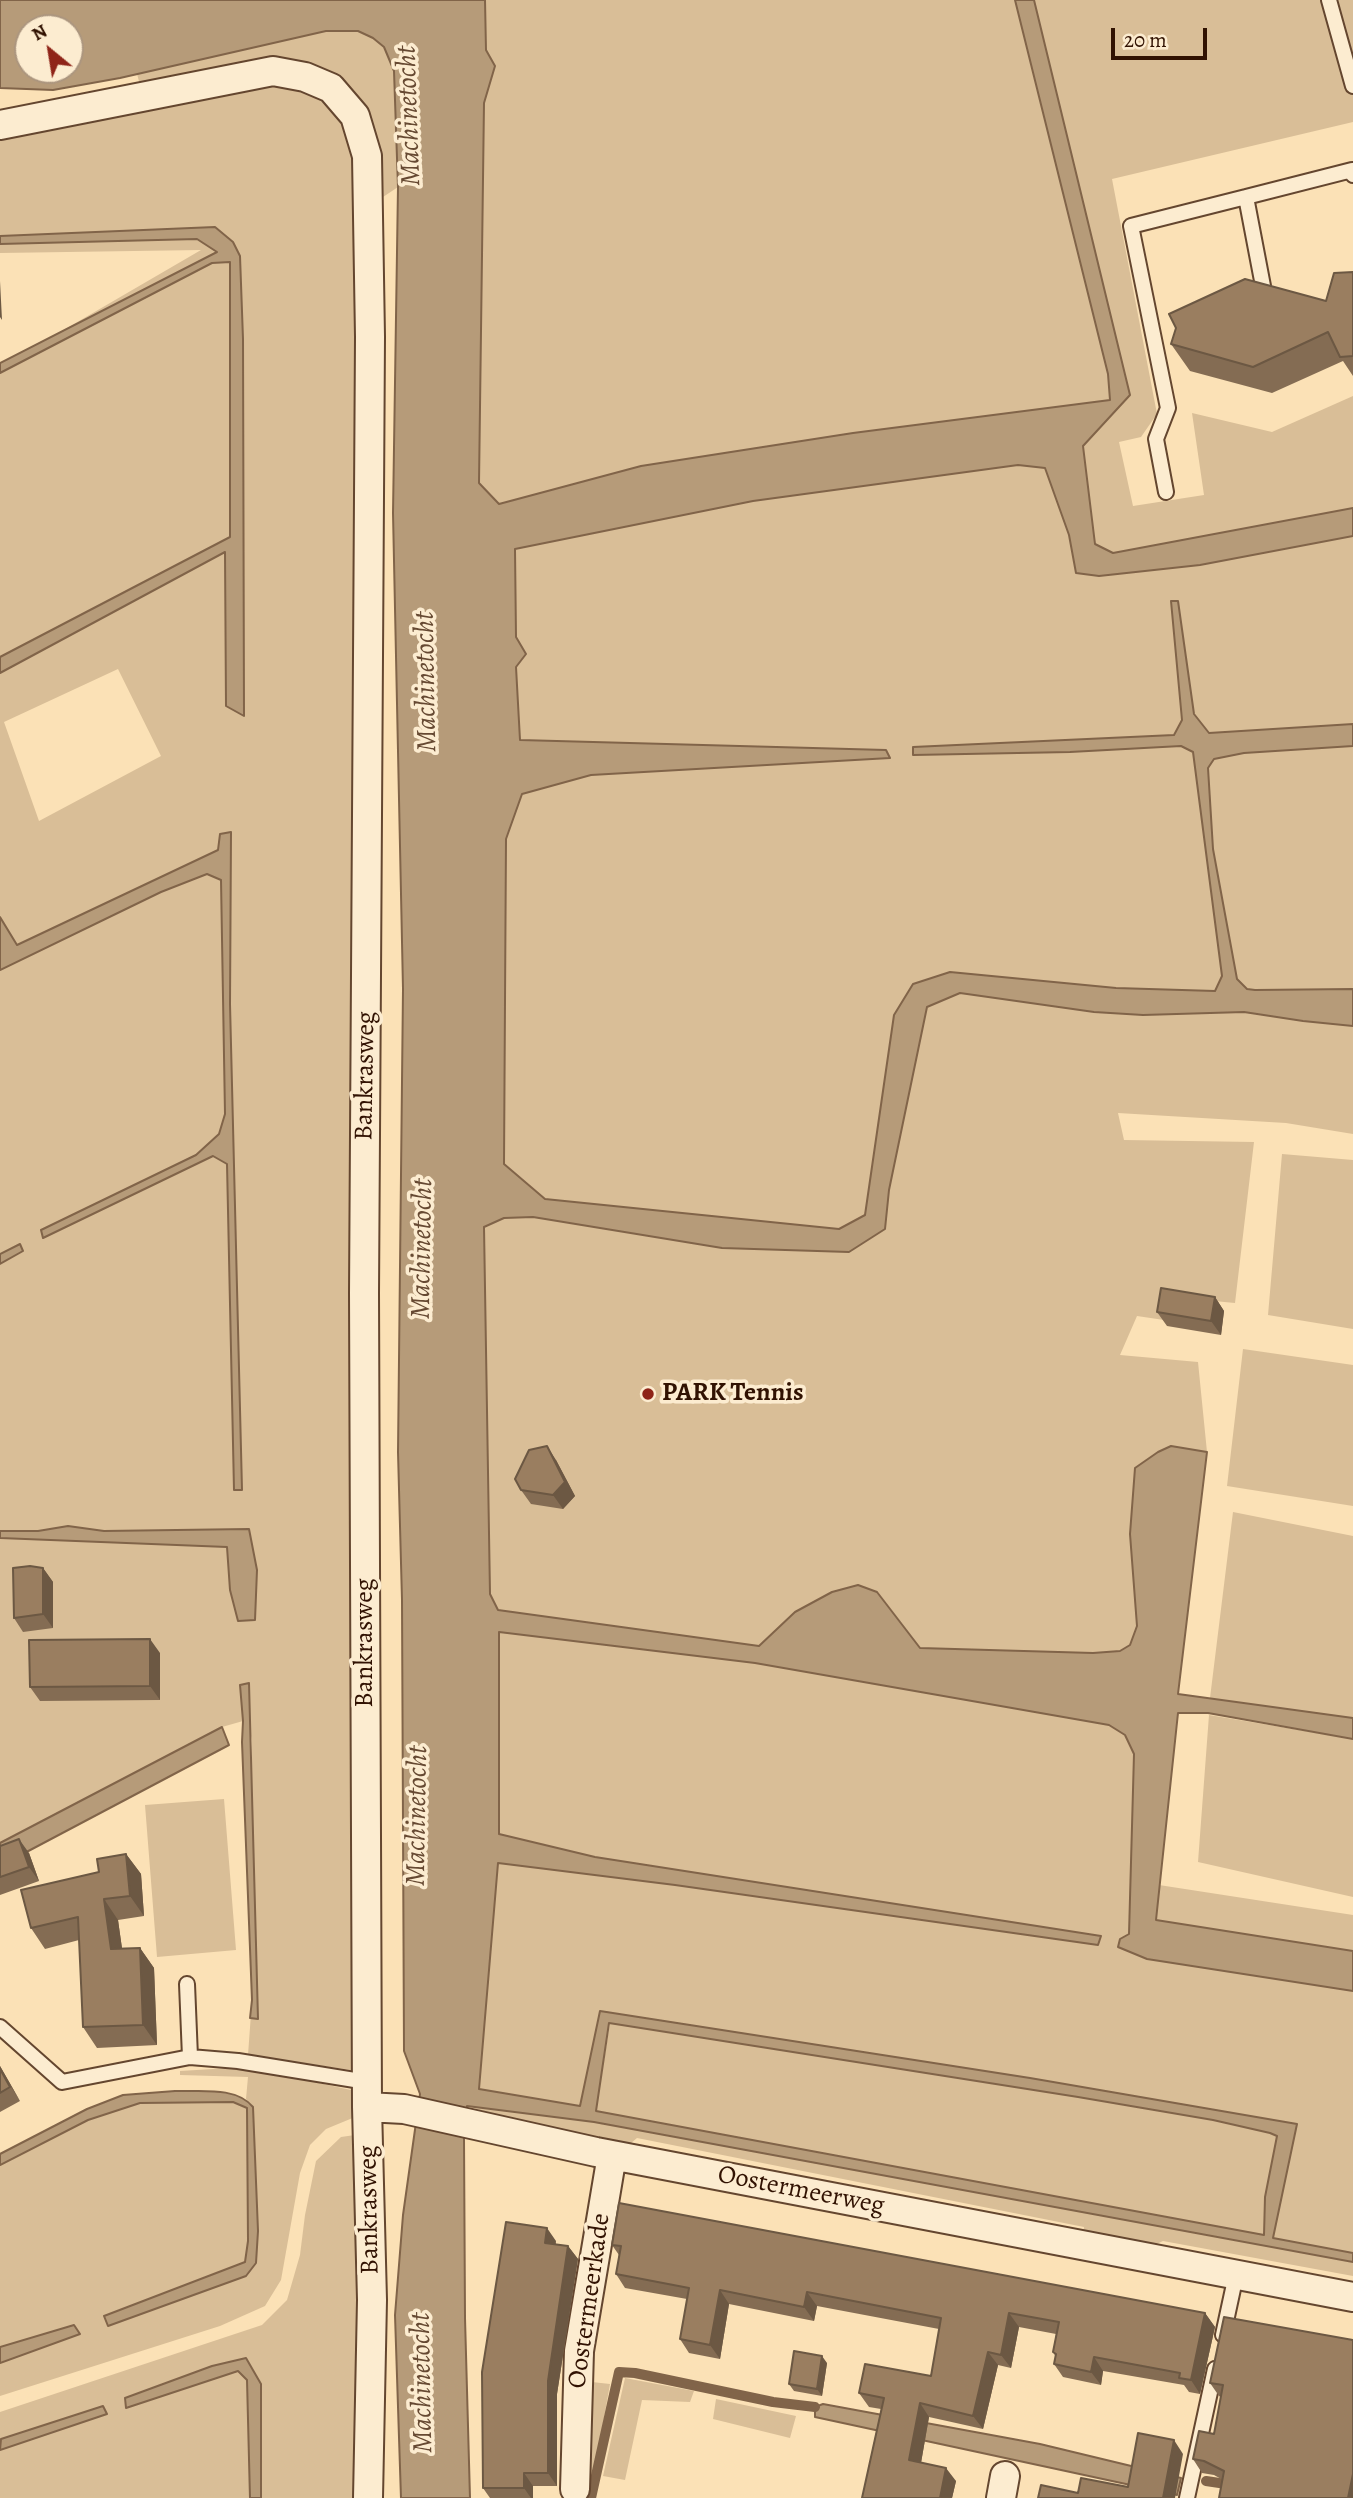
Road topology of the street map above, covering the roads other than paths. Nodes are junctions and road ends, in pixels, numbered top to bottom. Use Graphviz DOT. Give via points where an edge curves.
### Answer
graph roads {
  1 [pos="1329,0"];
  2 [pos="1353,86"];
  3 [pos="0,125"];
  4 [pos="1353,171"];
  5 [pos="1246,197"];
  6 [pos="1263,285"];
  7 [pos="1166,492"];
  8 [pos="187,1983"];
  9 [pos="0,2027"];
  10 [pos="190,2057"];
  11 [pos="367,2095"];
  12 [pos="612,2155"];
  13 [pos="1236,2275"];
  14 [pos="1353,2297"];
  15 [pos="575,2489"];
  16 [pos="368,2498"];
  17 [pos="1187,2498"];
  1 -- 2 [label="lane"];
  3 -- 11 [label="street, Bankrasweg" via="273,71 331,88 355,116 367,156"];
  4 -- 5 [label="lane"];
  5 -- 6 [label="lane"];
  5 -- 7 [label="lane" via="1131,226 1168,408 1156,439"];
  8 -- 10 [label="lane"];
  9 -- 10 [label="lane" via="62,2082"];
  10 -- 11 [label="lane" via="238,2061"];
  11 -- 12 [label="street, Oostermeerweg" via="404,2109"];
  11 -- 16 [label="street, Bankrasweg" via="372,2300"];
  12 -- 13 [label="street, Oostermeerweg"];
  12 -- 15 [label="street, Oostermeerkade" via="579,2351"];
  13 -- 14 [label="street, Oostermeerweg"];
  13 -- 17 [label="lane"];
}
